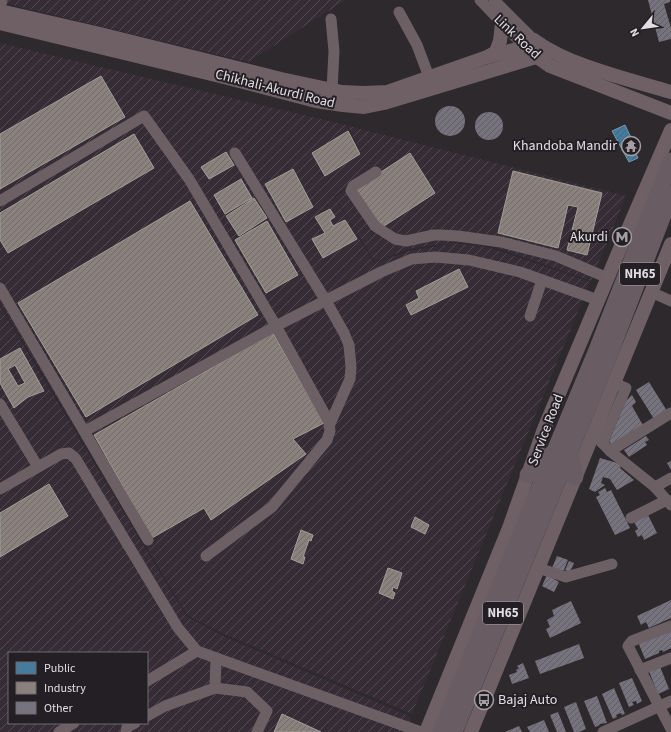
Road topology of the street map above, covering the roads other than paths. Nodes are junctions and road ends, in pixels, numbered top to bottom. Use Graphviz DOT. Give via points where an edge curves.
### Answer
graph roads {
  1 [pos="2,0"];
  2 [pos="480,0"];
  3 [pos="494,0"];
  4 [pos="0,10"];
  5 [pos="399,12"];
  6 [pos="331,19"];
  7 [pos="0,23"];
  8 [pos="502,24"];
  9 [pos="529,44"];
  10 [pos="541,53"];
  11 [pos="487,57"];
  12 [pos="429,77"];
  13 [pos="332,90"];
  14 [pos="671,92"];
  15 [pos="671,113"];
  16 [pos="671,130"];
  17 [pos="235,153"];
  18 [pos="671,161"];
  19 [pos="376,172"];
  20 [pos="671,194"];
  21 [pos="0,201"];
  22 [pos="671,244"];
  23 [pos="608,278"];
  24 [pos="542,280"];
  25 [pos="0,288"];
  26 [pos="651,292"];
  27 [pos="326,300"];
  28 [pos="598,300"];
  29 [pos="671,301"];
  30 [pos="530,316"];
  31 [pos="276,326"];
  32 [pos="0,404"];
  33 [pos="671,413"];
  34 [pos="329,426"];
  35 [pos="86,431"];
  36 [pos="602,443"];
  37 [pos="562,452"];
  38 [pos="38,467"];
  39 [pos="528,475"];
  40 [pos="575,477"];
  41 [pos="671,478"];
  42 [pos="655,487"];
  43 [pos="0,489"];
  44 [pos="669,502"];
  45 [pos="631,518"];
  46 [pos="148,540"];
  47 [pos="206,556"];
  48 [pos="612,564"];
  49 [pos="538,568"];
  50 [pos="671,626"];
  51 [pos="197,651"];
  52 [pos="216,658"];
  53 [pos="671,658"];
  54 [pos="640,670"];
  55 [pos="148,679"];
  56 [pos="215,688"];
  57 [pos="671,701"];
  58 [pos="659,706"];
  59 [pos="148,715"];
  60 [pos="72,724"];
  61 [pos="671,728"];
  62 [pos="440,731"];
  63 [pos="59,732"];
  64 [pos="257,732"];
  65 [pos="421,732"];
  66 [pos="471,732"];
  67 [pos="603,732"];
  1 -- 4 [label="street"];
  2 -- 8 [label="street, Link Road"];
  3 -- 9 [label="street, Link Road"];
  4 -- 13 [label="main road, Chikhali-Akurdi Road"];
  5 -- 12 [label="street" via="417,45"];
  6 -- 13 [label="street" via="334,51"];
  7 -- 10 [label="main road, Chikhali-Akurdi Road" via="316,101 364,107 384,103"];
  8 -- 9 [label="street, Link Road"];
  8 -- 11 [label="main road" via="496,52"];
  9 -- 10 [label="main road, Link Road"];
  9 -- 11 [label="main road, Chikhali-Akurdi Road"];
  10 -- 14 [label="main road, Link Road"];
  10 -- 15 [label="main road, Link Road" via="550,66"];
  11 -- 12 [label="main road, Chikhali-Akurdi Road"];
  12 -- 13 [label="main road, Chikhali-Akurdi Road" via="387,92"];
  16 -- 23 [label="main road, Service Road"];
  17 -- 27 [label="street"];
  18 -- 37 [label="highway, NH65" via="597,350"];
  19 -- 23 [label="street" via="353,186 352,191 375,226 395,239 406,241 441,235 501,242 556,256"];
  20 -- 37 [label="highway, NH65" via="609,355"];
  21 -- 31 [label="street" via="144,116 189,179"];
  22 -- 26 [label="main road"];
  23 -- 28 [label="main road, Service Road"];
  24 -- 27 [label="street" via="469,260 435,257 412,259"];
  24 -- 28 [label="street"];
  24 -- 30 [label="street"];
  25 -- 35 [label="street"];
  26 -- 29 [label="street"];
  26 -- 36 [label="main road" via="614,383"];
  27 -- 31 [label="street"];
  27 -- 34 [label="street" via="344,333 351,360 350,379"];
  28 -- 39 [label="main road, Service Road"];
  31 -- 34 [label="street"];
  31 -- 35 [label="street"];
  32 -- 38 [label="street"];
  33 -- 36 [label="street"];
  34 -- 47 [label="street" via="327,440 272,507"];
  35 -- 46 [label="street"];
  36 -- 40 [label="main road"];
  36 -- 42 [label="street"];
  37 -- 39 [label="highway"];
  37 -- 40 [label="highway"];
  37 -- 62 [label="highway, NH65"];
  38 -- 43 [label="street"];
  38 -- 51 [label="street" via="61,454 69,453 76,459 178,628"];
  39 -- 62 [label="main road, Service Road"];
  40 -- 49 [label="main road"];
  41 -- 42 [label="street"];
  42 -- 44 [label="street"];
  44 -- 45 [label="street"];
  48 -- 49 [label="street" via="566,577"];
  49 -- 66 [label="main road"];
  50 -- 54 [label="street" via="629,644"];
  51 -- 52 [label="street"];
  51 -- 55 [label="street"];
  52 -- 56 [label="street"];
  52 -- 65 [label="street"];
  53 -- 54 [label="street"];
  54 -- 58 [label="street"];
  56 -- 59 [label="street" via="165,706"];
  56 -- 64 [label="street" via="247,692 267,711"];
  57 -- 58 [label="street"];
  58 -- 61 [label="street"];
  58 -- 67 [label="street"];
  60 -- 63 [label="street"];
}
